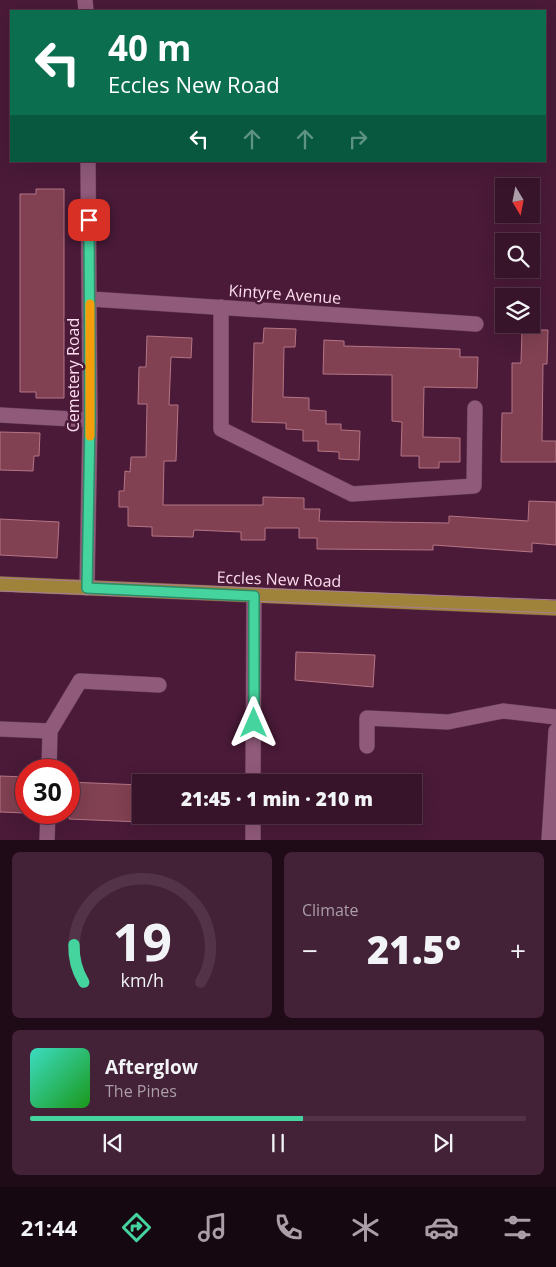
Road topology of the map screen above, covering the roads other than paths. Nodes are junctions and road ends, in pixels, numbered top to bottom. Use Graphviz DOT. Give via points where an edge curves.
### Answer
graph roads {
  1 [pos="88,162"];
  2 [pos="90,299"];
  3 [pos="221,307"];
  4 [pos="476,324"];
  5 [pos="475,408"];
  6 [pos="0,415"];
  7 [pos="90,420"];
  8 [pos="0,584"];
  9 [pos="87,588"];
  10 [pos="254,596"];
  11 [pos="556,608"];
  12 [pos="159,685"];
  13 [pos="556,717"];
  14 [pos="0,729"];
  15 [pos="50,731"];
  16 [pos="556,731"];
  17 [pos="367,746"];
  18 [pos="49,759"];
  19 [pos="253,774"];
  20 [pos="48,824"];
  21 [pos="253,824"];
  22 [pos="47,840"];
  23 [pos="253,840"];
  24 [pos="549,840"];
  1 -- 2 [label="street, Cemetery Road"];
  2 -- 3 [label="street, Kintyre Avenue"];
  2 -- 7 [label="street, Cemetery Road"];
  3 -- 4 [label="street, Kintyre Avenue"];
  3 -- 5 [label="street" via="221,429 352,494 474,486"];
  6 -- 7 [label="street"];
  7 -- 9 [label="street, Cemetery Road"];
  8 -- 9 [label="main road, Eccles New Road"];
  9 -- 10 [label="main road, Eccles New Road"];
  10 -- 11 [label="main road, Eccles New Road"];
  10 -- 19 [label="street"];
  12 -- 15 [label="street" via="80,681"];
  13 -- 17 [label="street" via="503,711 448,722 367,718"];
  14 -- 15 [label="street"];
  15 -- 18 [label="street"];
  16 -- 24 [label="street"];
  20 -- 22 [label="street"];
  21 -- 23 [label="street"];
}
